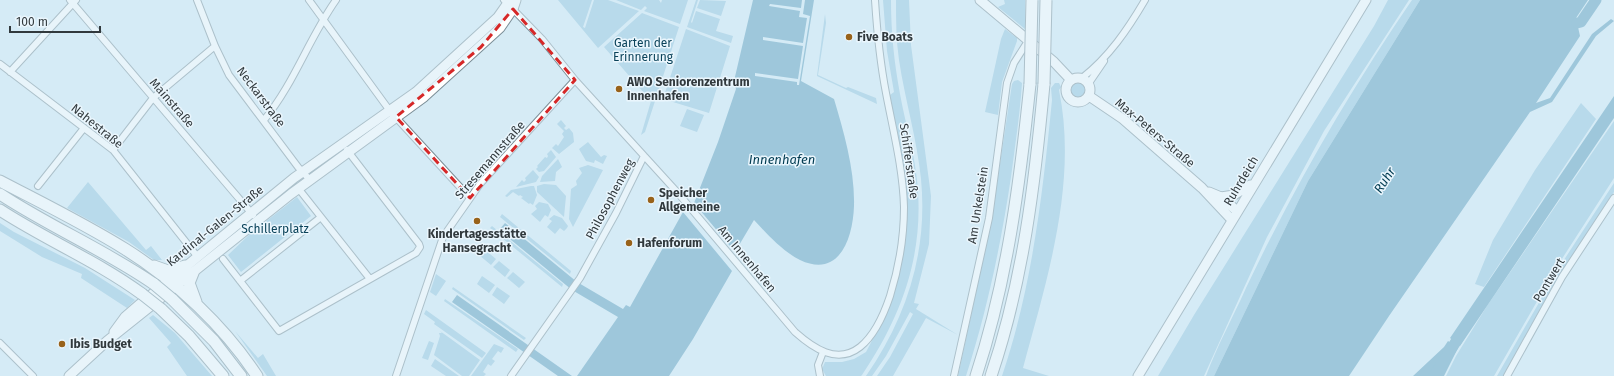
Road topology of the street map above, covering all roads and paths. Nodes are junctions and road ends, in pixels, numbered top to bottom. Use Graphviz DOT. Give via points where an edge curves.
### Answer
graph roads {
  1 [pos="197,0"];
  2 [pos="309,0"];
  3 [pos="336,0"];
  4 [pos="516,0"];
  5 [pos="875,0"];
  6 [pos="980,0"];
  7 [pos="1032,0"];
  8 [pos="1046,0"];
  9 [pos="1145,0"];
  10 [pos="1366,0"];
  11 [pos="73,1"];
  12 [pos="509,3"];
  13 [pos="323,19"];
  14 [pos="1028,41"];
  15 [pos="215,46"];
  16 [pos="0,64"];
  17 [pos="10,72"];
  18 [pos="575,80"];
  19 [pos="1071,80"];
  20 [pos="1086,81"];
  21 [pos="1089,96"];
  22 [pos="153,98"];
  23 [pos="392,114"];
  24 [pos="264,120"];
  25 [pos="84,128"];
  26 [pos="347,140"];
  27 [pos="113,150"];
  28 [pos="348,152"];
  29 [pos="644,156"];
  30 [pos="302,172"];
  31 [pos="0,180"];
  32 [pos="310,180"];
  33 [pos="1253,184"];
  34 [pos="38,186"];
  35 [pos="298,188"];
  36 [pos="1205,190"];
  37 [pos="0,194"];
  38 [pos="1221,197"];
  39 [pos="470,198"];
  40 [pos="1614,198"];
  41 [pos="0,210"];
  42 [pos="1237,211"];
  43 [pos="250,212"];
  44 [pos="321,217"];
  45 [pos="0,218"];
  46 [pos="257,220"];
  47 [pos="1232,220"];
  48 [pos="26,226"];
  49 [pos="197,256"];
  50 [pos="141,259"];
  51 [pos="223,259"];
  52 [pos="189,269"];
  53 [pos="370,279"];
  54 [pos="240,281"];
  55 [pos="171,284"];
  56 [pos="199,306"];
  57 [pos="0,343"];
  58 [pos="823,352"];
  59 [pos="33,376"];
  60 [pos="69,376"];
  61 [pos="223,376"];
  62 [pos="241,376"];
  63 [pos="257,376"];
  64 [pos="396,376"];
  65 [pos="511,376"];
  66 [pos="820,376"];
  67 [pos="954,376"];
  68 [pos="976,376"];
  69 [pos="991,376"];
  70 [pos="1138,376"];
  71 [pos="1507,376"];
  1 -- 15 [label="street, Neckarstraße"];
  2 -- 13 [label="street"];
  3 -- 13 [label="street"];
  4 -- 12 [label="main road, Kardinal-Galen-Straße"];
  5 -- 58 [label="street, Schifferstraße" via="880,53 902,183 904,221 900,255 887,305 866,342 852,352"];
  6 -- 14 [label="main road"];
  7 -- 68 [label="highway, bridge" via="1030,84 1023,151 1000,283"];
  8 -- 69 [label="highway, bridge" via="1044,84 1038,153 1015,287"];
  9 -- 20 [label="street" via="1130,25"];
  10 -- 33 [label="main road, Ruhrdeich"];
  11 -- 17 [label="street"];
  11 -- 22 [label="street, Mainstraße"];
  12 -- 18 [label="street, Philosophenweg"];
  12 -- 23 [label="main road, Kardinal-Galen-Straße" via="504,23 480,48 424,97"];
  13 -- 23 [label="street"];
  13 -- 24 [label="street" via="276,106"];
  14 -- 19 [label="main road"];
  14 -- 67 [label="street, Am Unkelstein" via="1014,63 1007,83 989,218"];
  15 -- 22 [label="street"];
  15 -- 24 [label="street, Neckarstraße" via="229,75"];
  16 -- 17 [label="street, Nahestraße"];
  17 -- 25 [label="street, Nahestraße"];
  18 -- 29 [label="street, Philosophenweg"];
  18 -- 39 [label="street, Stresemannstraße"];
  19 -- 20 [label="main road" via="1076,77"];
  19 -- 21 [label="main road" via="1066,87 1069,98 1081,102"];
  20 -- 21 [label="main road" via="1090,87"];
  21 -- 36 [label="main road, Max-Peters-Straße" via="1123,119"];
  22 -- 27 [label="street"];
  22 -- 43 [label="street, Mainstraße"];
  23 -- 26 [label="main road, Kardinal-Galen-Straße"];
  23 -- 28 [label="main road, Kardinal-Galen-Straße"];
  23 -- 39 [label="street"];
  24 -- 30 [label="street, Neckarstraße"];
  25 -- 27 [label="street, Nahestraße"];
  25 -- 34 [label="street"];
  26 -- 28 [label="street" via="345,147"];
  26 -- 30 [label="main road, Kardinal-Galen-Straße"];
  27 -- 49 [label="street, Nahestraße"];
  28 -- 32 [label="main road, Kardinal-Galen-Straße"];
  28 -- 53 [label="street" via="420,244 416,253"];
  29 -- 58 [label="street, Am Innenhafen" via="796,332"];
  29 -- 65 [label="street, Philosophenweg" via="605,234 577,281"];
  30 -- 32 [label="street, Neckarstraße"];
  30 -- 43 [label="main road, Kardinal-Galen-Straße"];
  31 -- 50 [label="highway" via="94,230"];
  32 -- 35 [label="main road, Kardinal-Galen-Straße"];
  33 -- 38 [label="main road" via="1234,195"];
  33 -- 42 [label="main road, Ruhrdeich"];
  35 -- 44 [label="street"];
  35 -- 46 [label="main road, Kardinal-Galen-Straße"];
  36 -- 38 [label="main road, Max-Peters-Straße"];
  36 -- 47 [label="main road, Max-Peters-Straße"];
  37 -- 62 [label="highway, bridge" via="24,210 121,261 154,284 214,341"];
  38 -- 42 [label="main road, Max-Peters-Straße"];
  39 -- 64 [label="street, Stresemannstraße" via="443,237"];
  40 -- 71 [label="street, Pontwert" via="1562,277"];
  41 -- 48 [label="highway"];
  42 -- 47 [label="main road, Ruhrdeich"];
  43 -- 46 [label="street, Mainstraße"];
  43 -- 49 [label="main road, Kardinal-Galen-Straße"];
  44 -- 53 [label="street"];
  44 -- 54 [label="street"];
  45 -- 48 [label="highway"];
  46 -- 52 [label="main road, Kardinal-Galen-Straße"];
  47 -- 70 [label="main road, Ruhrdeich"];
  48 -- 61 [label="highway, bridge" via="110,272 142,294 189,336"];
  49 -- 52 [label="main road, Kardinal-Galen-Straße"];
  50 -- 52 [label="highway" via="168,271"];
  50 -- 55 [label="highway"];
  51 -- 54 [label="street"];
  52 -- 55 [label="main road, Kardinal-Galen-Straße"];
  52 -- 56 [label="highway" via="189,283"];
  53 -- 54 [label="street" via="279,331"];
  55 -- 56 [label="highway"];
  55 -- 60 [label="main road, Kardinal-Galen-Straße"];
  56 -- 63 [label="highway" via="226,335"];
  57 -- 59 [label="street"];
  58 -- 66 [label="street" via="818,365"];
}
